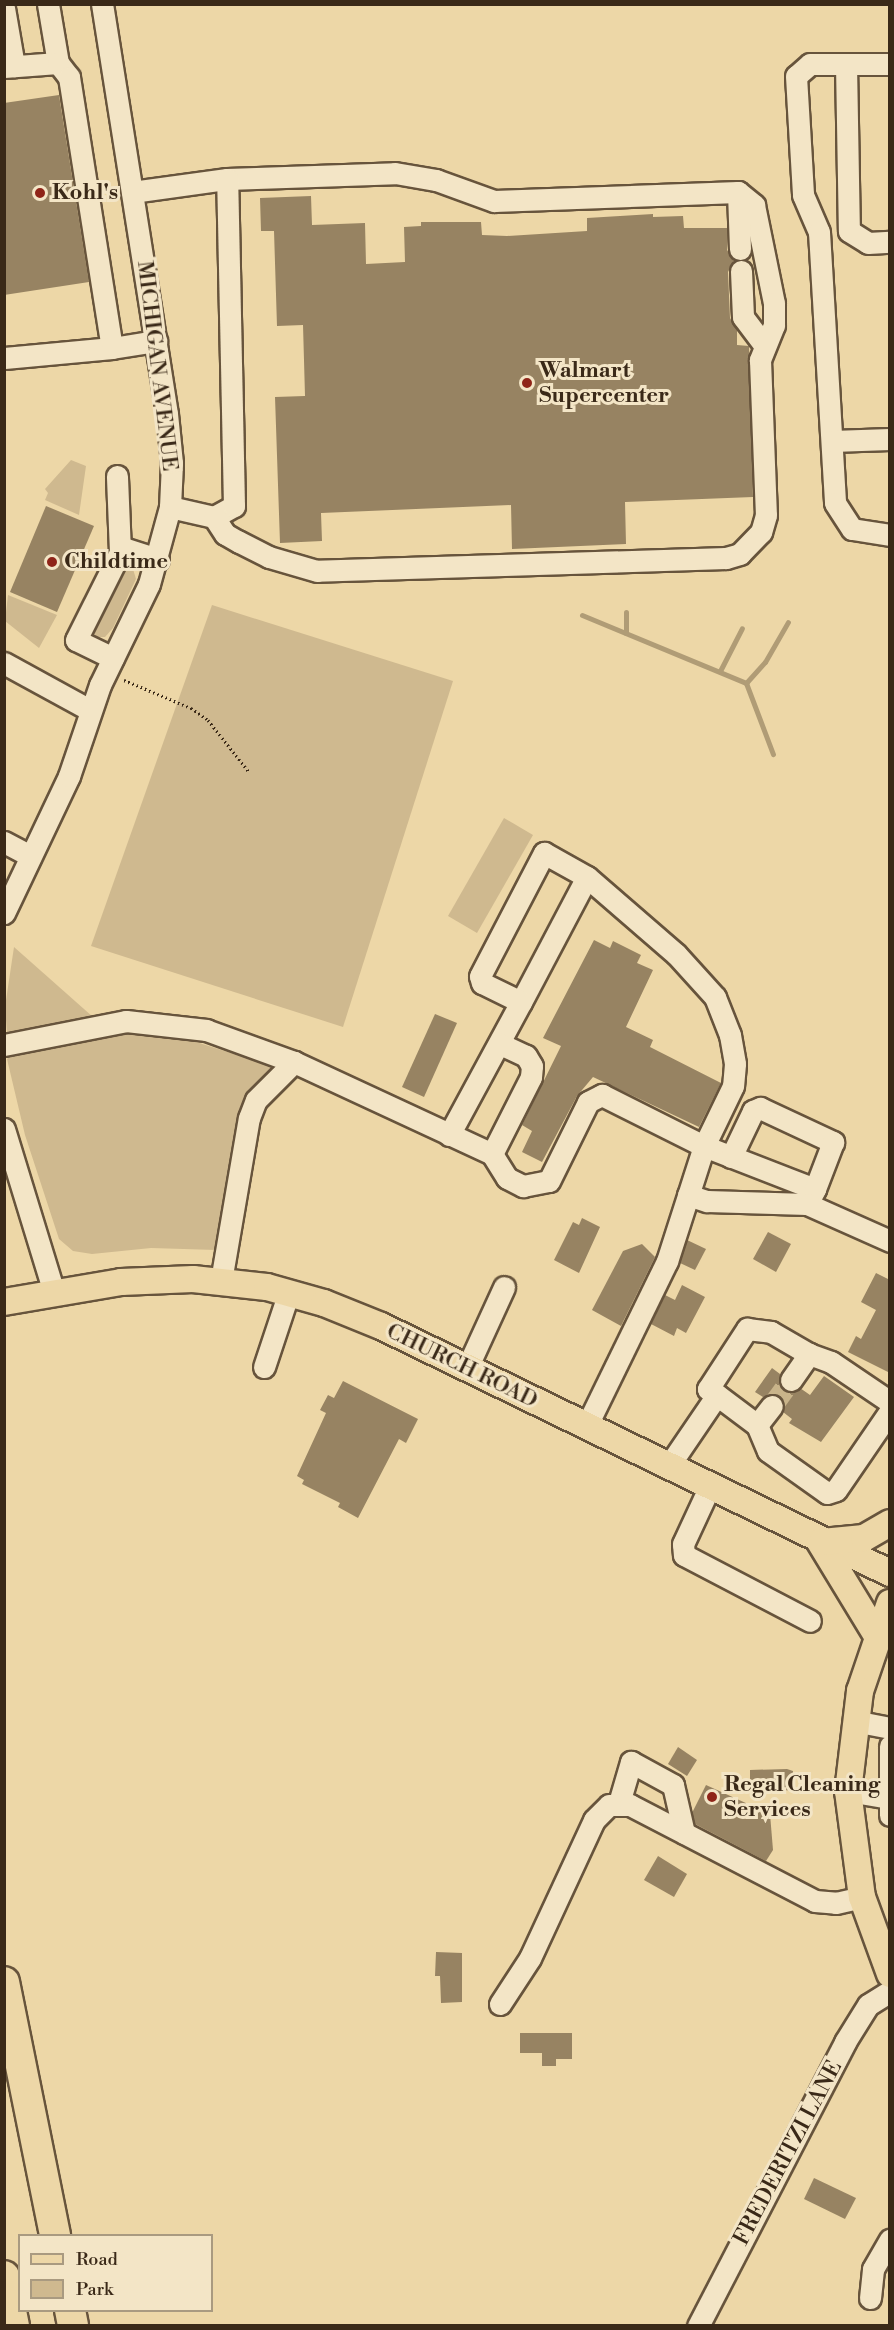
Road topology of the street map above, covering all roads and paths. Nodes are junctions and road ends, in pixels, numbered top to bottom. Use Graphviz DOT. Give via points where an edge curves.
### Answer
graph roads {
  1 [pos="48,4"];
  2 [pos="102,4"];
  3 [pos="4,8"];
  4 [pos="58,63"];
  5 [pos="846,64"];
  6 [pos="890,64"];
  7 [pos="9,66"];
  8 [pos="227,179"];
  9 [pos="132,192"];
  10 [pos="738,192"];
  11 [pos="849,231"];
  12 [pos="819,232"];
  13 [pos="890,242"];
  14 [pos="740,249"];
  15 [pos="741,271"];
  16 [pos="156,341"];
  17 [pos="765,346"];
  18 [pos="112,348"];
  19 [pos="4,358"];
  20 [pos="890,439"];
  21 [pos="832,441"];
  22 [pos="117,476"];
  23 [pos="170,507"];
  24 [pos="214,517"];
  25 [pos="890,535"];
  26 [pos="120,547"];
  27 [pos="158,559"];
  28 [pos="4,663"];
  29 [pos="110,665"];
  30 [pos="90,710"];
  31 [pos="249,772"];
  32 [pos="4,842"];
  33 [pos="30,856"];
  34 [pos="587,877"];
  35 [pos="4,913"];
  36 [pos="521,1002"];
  37 [pos="500,1044"];
  38 [pos="4,1045"];
  39 [pos="294,1062"];
  40 [pos="4,1129"];
  41 [pos="449,1135"];
  42 [pos="704,1146"];
  43 [pos="492,1154"];
  44 [pos="731,1156"];
  45 [pos="688,1195"];
  46 [pos="811,1196"];
  47 [pos="890,1241"];
  48 [pos="221,1281"];
  49 [pos="504,1287"];
  50 [pos="289,1292"];
  51 [pos="54,1293"];
  52 [pos="4,1302"];
  53 [pos="809,1354"];
  54 [pos="264,1367"];
  55 [pos="467,1368"];
  56 [pos="791,1380"];
  57 [pos="717,1395"];
  58 [pos="890,1402"];
  59 [pos="772,1406"];
  60 [pos="890,1411"];
  61 [pos="757,1425"];
  62 [pos="586,1427"];
  63 [pos="668,1467"];
  64 [pos="709,1488"];
  65 [pos="890,1523"];
  66 [pos="820,1542"];
  67 [pos="890,1573"];
  68 [pos="890,1603"];
  69 [pos="810,1621"];
  70 [pos="876,1635"];
  71 [pos="854,1721"];
  72 [pos="890,1728"];
  73 [pos="890,1746"];
  74 [pos="848,1791"];
  75 [pos="889,1802"];
  76 [pos="619,1803"];
  77 [pos="684,1833"];
  78 [pos="862,1897"];
  79 [pos="890,1974"];
  80 [pos="4,1982"];
  81 [pos="890,1991"];
  82 [pos="500,2004"];
  83 [pos="55,2234"];
  84 [pos="890,2239"];
  85 [pos="4,2276"];
  86 [pos="870,2298"];
  87 [pos="14,2325"];
  88 [pos="698,2325"];
  1 -- 4 [label="street"];
  2 -- 9 [label="street, MICHIGAN AVENUE"];
  3 -- 7 [label="street"];
  4 -- 7 [label="street"];
  4 -- 18 [label="street" via="69,77 76,105"];
  5 -- 6 [label="street"];
  5 -- 11 [label="street"];
  5 -- 12 [label="street" via="810,64 796,76 803,195"];
  8 -- 9 [label="street"];
  8 -- 10 [label="street" via="403,173 444,182 494,201"];
  8 -- 24 [label="street" via="234,506"];
  9 -- 16 [label="street, MICHIGAN AVENUE"];
  10 -- 14 [label="street"];
  10 -- 17 [label="street" via="754,205 774,303 774,325"];
  11 -- 12 [label="street"];
  11 -- 13 [label="street" via="868,243"];
  12 -- 21 [label="street"];
  15 -- 17 [label="street" via="743,317"];
  16 -- 18 [label="street"];
  16 -- 23 [label="street, MICHIGAN AVENUE" via="170,439"];
  17 -- 24 [label="street" via="760,360 766,515 752,545 726,558 317,571 247,546 225,534"];
  18 -- 19 [label="street"];
  20 -- 21 [label="street"];
  21 -- 25 [label="street" via="835,503 852,529"];
  22 -- 26 [label="street"];
  23 -- 24 [label="street"];
  23 -- 27 [label="street, MICHIGAN AVENUE"];
  26 -- 27 [label="street"];
  26 -- 29 [label="street" via="76,640"];
  27 -- 29 [label="street, MICHIGAN AVENUE"];
  28 -- 30 [label="street"];
  29 -- 30 [label="street, MICHIGAN AVENUE"];
  29 -- 31 [label="path" via="208,720"];
  30 -- 33 [label="street, MICHIGAN AVENUE" via="69,776"];
  32 -- 33 [label="street"];
  33 -- 35 [label="street, MICHIGAN AVENUE"];
  34 -- 36 [label="street"];
  34 -- 36 [label="street" via="548,855 540,855 479,980"];
  34 -- 42 [label="street" via="676,954 710,991 726,1020 735,1077"];
  36 -- 37 [label="street"];
  37 -- 41 [label="street"];
  37 -- 43 [label="street" via="526,1056 532,1066 531,1077"];
  38 -- 39 [label="street" via="126,1021 206,1030"];
  39 -- 41 [label="street"];
  39 -- 48 [label="street" via="256,1100 249,1118"];
  40 -- 51 [label="street"];
  41 -- 43 [label="street"];
  42 -- 43 [label="street" via="602,1095 588,1102 549,1181 523,1186 507,1178"];
  42 -- 44 [label="street"];
  42 -- 45 [label="street"];
  44 -- 46 [label="street"];
  44 -- 46 [label="street" via="753,1111 760,1108 833,1142"];
  45 -- 46 [label="street" via="707,1201"];
  45 -- 62 [label="street" via="667,1261"];
  46 -- 47 [label="street"];
  48 -- 50 [label="main road, CHURCH ROAD"];
  48 -- 51 [label="main road, CHURCH ROAD" via="156,1280"];
  49 -- 55 [label="street"];
  50 -- 54 [label="street"];
  50 -- 55 [label="main road, CHURCH ROAD" via="354,1314"];
  51 -- 52 [label="main road, CHURCH ROAD"];
  53 -- 56 [label="street"];
  53 -- 57 [label="street" via="771,1332 747,1329 708,1389"];
  53 -- 58 [label="street" via="831,1362"];
  55 -- 62 [label="main road, CHURCH ROAD"];
  57 -- 61 [label="street"];
  57 -- 63 [label="street"];
  59 -- 61 [label="street"];
  60 -- 61 [label="street" via="836,1490 827,1493 768,1451"];
  62 -- 63 [label="main road, CHURCH ROAD"];
  63 -- 64 [label="main road, CHURCH ROAD"];
  64 -- 66 [label="main road, CHURCH ROAD"];
  64 -- 69 [label="street" via="683,1544 684,1555"];
  65 -- 66 [label="main road" via="864,1538"];
  66 -- 67 [label="main road, CHURCH ROAD"];
  66 -- 70 [label="main road"];
  68 -- 70 [label="main road"];
  70 -- 71 [label="main road"];
  71 -- 72 [label="street"];
  71 -- 74 [label="main road"];
  73 -- 75 [label="street"];
  74 -- 75 [label="street"];
  74 -- 78 [label="main road"];
  76 -- 77 [label="street"];
  76 -- 77 [label="street" via="631,1762 673,1785"];
  76 -- 82 [label="street" via="600,1811 594,1820 530,1958"];
  77 -- 78 [label="street" via="815,1901 836,1903"];
  78 -- 79 [label="main road"];
  80 -- 83 [label="highway"];
  81 -- 88 [label="street, FREDERITZI LANE" via="872,2001 845,2042"];
  84 -- 86 [label="street" via="873,2269"];
  85 -- 87 [label="highway"];
}
